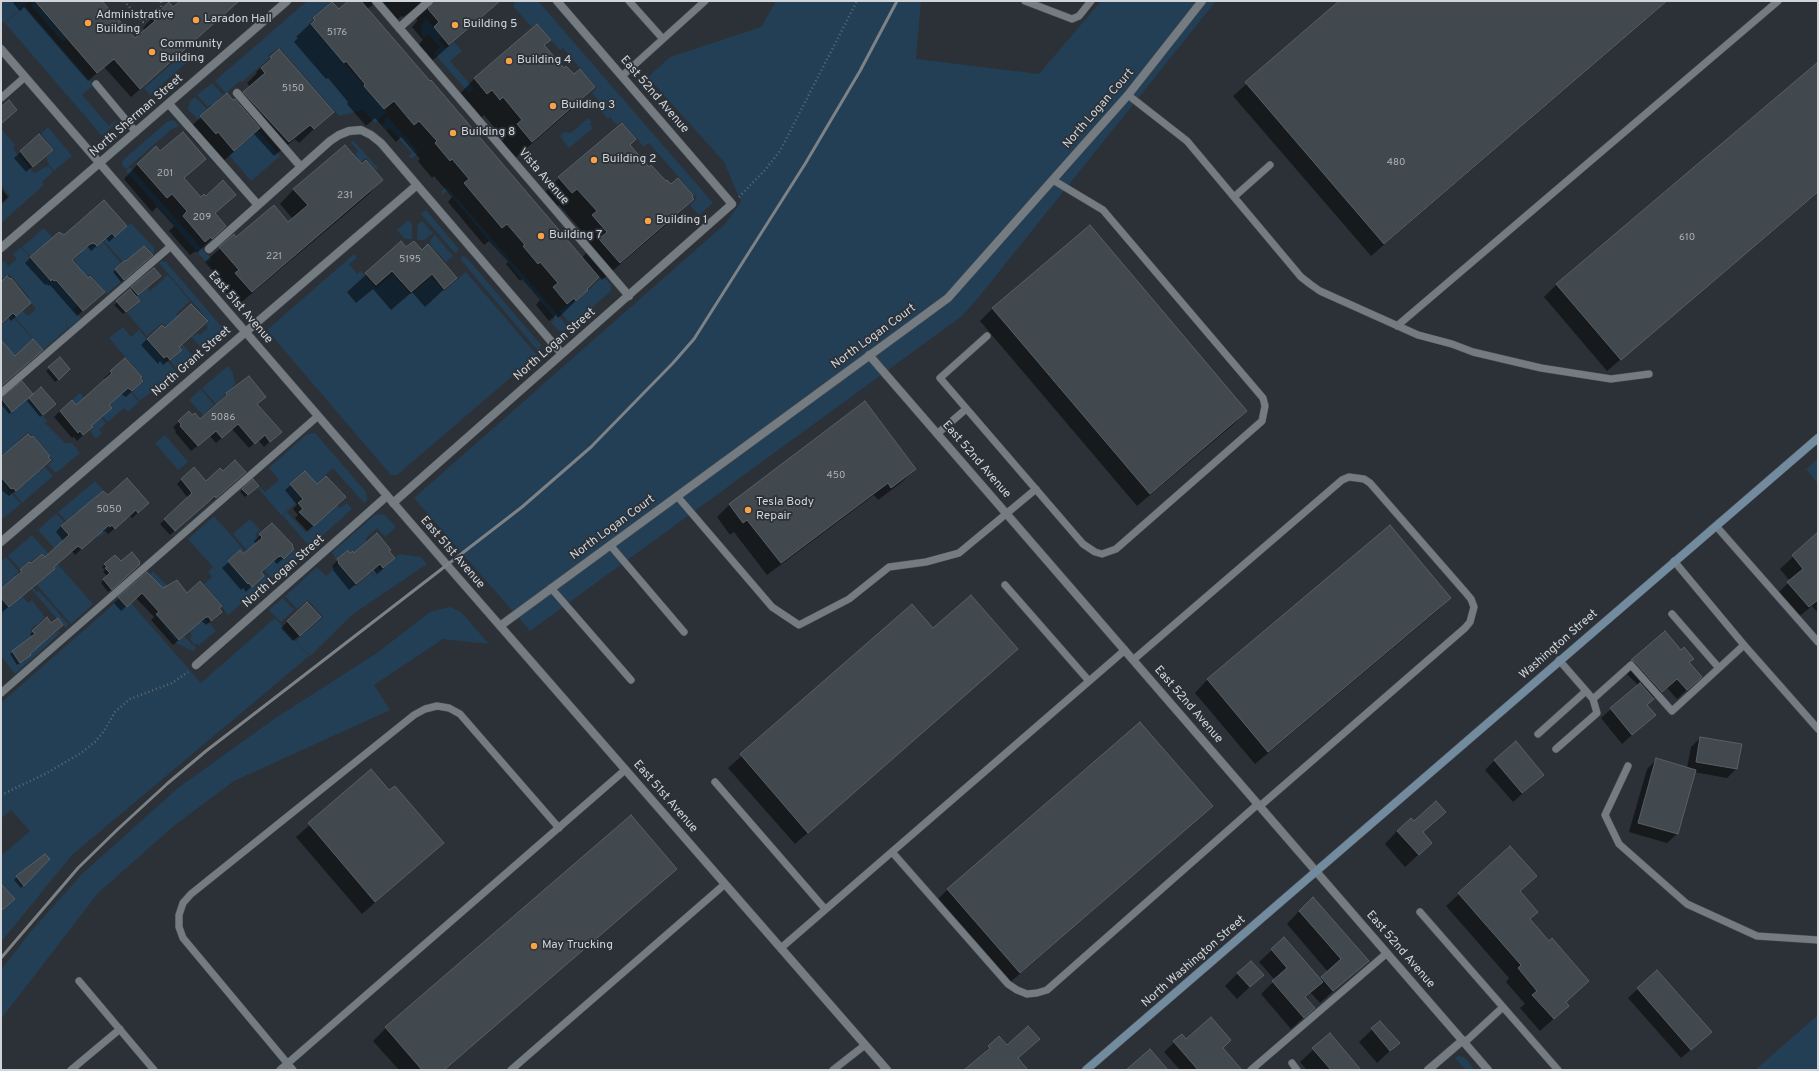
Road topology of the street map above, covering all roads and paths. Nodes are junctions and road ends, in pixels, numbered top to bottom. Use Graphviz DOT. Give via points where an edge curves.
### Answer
graph roads {
  1 [pos="124,1"];
  2 [pos="161,1"];
  3 [pos="287,1"];
  4 [pos="376,1"];
  5 [pos="429,1"];
  6 [pos="557,1"];
  7 [pos="629,1"];
  8 [pos="705,1"];
  9 [pos="857,1"];
  10 [pos="1025,1"];
  11 [pos="1091,1"];
  12 [pos="1202,1"];
  13 [pos="1778,1"];
  14 [pos="399,28"];
  15 [pos="663,39"];
  16 [pos="1,49"];
  17 [pos="622,76"];
  18 [pos="25,77"];
  19 [pos="96,84"];
  20 [pos="237,93"];
  21 [pos="1128,95"];
  22 [pos="1,98"];
  23 [pos="169,104"];
  24 [pos="136,132"];
  25 [pos="100,164"];
  26 [pos="1270,165"];
  27 [pos="300,168"];
  28 [pos="1053,180"];
  29 [pos="417,186"];
  30 [pos="1234,197"];
  31 [pos="732,204"];
  32 [pos="258,205"];
  33 [pos="171,246"];
  34 [pos="1,248"];
  35 [pos="208,250"];
  36 [pos="629,296"];
  37 [pos="1397,326"];
  38 [pos="246,332"];
  39 [pos="988,336"];
  40 [pos="562,354"];
  41 [pos="869,356"];
  42 [pos="1649,374"];
  43 [pos="1,393"];
  44 [pos="966,409"];
  45 [pos="318,416"];
  46 [pos="937,434"];
  47 [pos="1818,438"];
  48 [pos="1036,489"];
  49 [pos="677,496"];
  50 [pos="390,499"];
  51 [pos="1007,514"];
  52 [pos="1716,526"];
  53 [pos="1,542"];
  54 [pos="610,545"];
  55 [pos="1674,561"];
  56 [pos="1005,585"];
  57 [pos="551,588"];
  58 [pos="1672,614"];
  59 [pos="500,626"];
  60 [pos="684,632"];
  61 [pos="1818,642"];
  62 [pos="1744,645"];
  63 [pos="1125,650"];
  64 [pos="1133,660"];
  65 [pos="1559,660"];
  66 [pos="196,665"];
  67 [pos="1719,668"];
  68 [pos="631,680"];
  69 [pos="1089,682"];
  70 [pos="1586,691"];
  71 [pos="1,693"];
  72 [pos="1593,699"];
  73 [pos="1818,729"];
  74 [pos="1538,734"];
  75 [pos="1556,749"];
  76 [pos="1628,766"];
  77 [pos="625,770"];
  78 [pos="715,782"];
  79 [pos="1,795"];
  80 [pos="1259,805"];
  81 [pos="558,828"];
  82 [pos="892,852"];
  83 [pos="1316,871"];
  84 [pos="725,884"];
  85 [pos="825,909"];
  86 [pos="1420,912"];
  87 [pos="1818,940"];
  88 [pos="781,948"];
  89 [pos="1387,953"];
  90 [pos="79,981"];
  91 [pos="1503,1007"];
  92 [pos="120,1029"];
  93 [pos="1463,1041"];
  94 [pos="865,1045"];
  95 [pos="1292,1063"];
  96 [pos="288,1064"];
  97 [pos="71,1070"];
  98 [pos="154,1070"];
  99 [pos="280,1070"];
  100 [pos="293,1070"];
  101 [pos="511,1070"];
  102 [pos="832,1070"];
  103 [pos="887,1070"];
  104 [pos="1086,1070"];
  105 [pos="1251,1070"];
  106 [pos="1297,1070"];
  107 [pos="1428,1070"];
  108 [pos="1488,1070"];
  109 [pos="1558,1070"];
  1 -- 2 [label="path" via="143,22 161,7"];
  3 -- 23 [label="street, North Sherman Street"];
  4 -- 14 [label="street, Vista Avenue"];
  5 -- 14 [label="street"];
  6 -- 17 [label="street, East 52nd Avenue"];
  7 -- 15 [label="lane"];
  8 -- 15 [label="lane"];
  9 -- 31 [label="path" via="780,151"];
  10 -- 11 [label="lane" via="1072,19 1079,16"];
  12 -- 21 [label="street, North Logan Court"];
  13 -- 37 [label="lane"];
  14 -- 36 [label="street, Vista Avenue"];
  15 -- 17 [label="lane"];
  16 -- 18 [label="street, East 51st Avenue"];
  17 -- 31 [label="street, East 52nd Avenue"];
  18 -- 22 [label="lane"];
  18 -- 25 [label="street, East 51st Avenue"];
  19 -- 24 [label="lane"];
  20 -- 27 [label="street"];
  21 -- 28 [label="street, North Logan Court"];
  21 -- 30 [label="lane" via="1187,141"];
  23 -- 24 [label="street, North Sherman Street"];
  23 -- 32 [label="street"];
  24 -- 25 [label="street, North Sherman Street"];
  25 -- 33 [label="street, East 51st Avenue"];
  25 -- 34 [label="street, North Sherman Street"];
  26 -- 30 [label="lane"];
  27 -- 29 [label="street" via="339,135 361,130 381,143"];
  27 -- 32 [label="street"];
  28 -- 41 [label="street, North Logan Court" via="948,298"];
  28 -- 48 [label="lane" via="1102,210 1263,398 1265,412 1262,421 1256,427 1110,552 1102,554 1088,549"];
  29 -- 38 [label="street, North Grant Street"];
  29 -- 40 [label="street"];
  30 -- 37 [label="lane" via="1310,284"];
  31 -- 36 [label="street, North Logan Street"];
  32 -- 35 [label="street"];
  33 -- 38 [label="street, East 51st Avenue"];
  33 -- 43 [label="lane"];
  36 -- 40 [label="street, North Logan Street"];
  37 -- 42 [label="lane" via="1473,352 1541,368 1611,379"];
  38 -- 45 [label="street, East 51st Avenue"];
  38 -- 53 [label="street, North Grant Street"];
  39 -- 44 [label="lane" via="940,378"];
  40 -- 50 [label="street, North Logan Street"];
  41 -- 46 [label="street, East 52nd Avenue"];
  41 -- 49 [label="street, North Logan Court"];
  44 -- 46 [label="lane"];
  44 -- 48 [label="lane"];
  45 -- 50 [label="street, East 51st Avenue"];
  45 -- 71 [label="lane"];
  46 -- 51 [label="street, East 52nd Avenue"];
  47 -- 52 [label="main road, Washington Street"];
  48 -- 51 [label="lane"];
  49 -- 51 [label="lane" via="772,607 799,625 849,599 889,567 926,562 959,553"];
  49 -- 54 [label="street, North Logan Court"];
  50 -- 59 [label="street, East 51st Avenue"];
  50 -- 66 [label="street, North Logan Street"];
  51 -- 63 [label="street, East 52nd Avenue"];
  52 -- 55 [label="main road, Washington Street"];
  52 -- 61 [label="lane"];
  54 -- 57 [label="street, North Logan Court"];
  54 -- 60 [label="lane"];
  55 -- 62 [label="lane"];
  55 -- 65 [label="main road, Washington Street"];
  56 -- 69 [label="lane"];
  57 -- 59 [label="street, North Logan Court"];
  57 -- 68 [label="lane"];
  58 -- 67 [label="lane"];
  59 -- 77 [label="street, East 51st Avenue"];
  62 -- 67 [label="lane"];
  62 -- 73 [label="lane"];
  63 -- 64 [label="street, East 52nd Avenue"];
  63 -- 69 [label="lane"];
  64 -- 80 [label="street, East 52nd Avenue"];
  64 -- 80 [label="lane" via="1342,480 1349,477 1364,478 1370,483 1466,592 1471,599 1474,613 1465,628"];
  65 -- 70 [label="lane"];
  65 -- 83 [label="main road, Washington Street"];
  66 -- 79 [label="path" via="172,683 130,699 115,712 95,742 81,753"];
  67 -- 72 [label="lane" via="1672,711 1631,665"];
  69 -- 82 [label="lane"];
  70 -- 72 [label="lane"];
  70 -- 74 [label="lane"];
  72 -- 75 [label="lane" via="1596,712"];
  76 -- 87 [label="lane" via="1605,815 1619,844 1687,904 1757,936"];
  77 -- 81 [label="lane"];
  77 -- 84 [label="street, East 51st Avenue"];
  78 -- 85 [label="lane"];
  80 -- 82 [label="lane" via="1047,990 1037,993 1027,994 1008,984"];
  80 -- 83 [label="street, East 52nd Avenue"];
  81 -- 96 [label="lane"];
  81 -- 96 [label="lane" via="460,714 449,708 437,706 414,715 191,894 183,903 179,915 179,927 183,938"];
  82 -- 85 [label="lane"];
  83 -- 89 [label="street, East 52nd Avenue"];
  83 -- 104 [label="main road, North Washington Street"];
  84 -- 88 [label="street, East 51st Avenue"];
  84 -- 101 [label="lane"];
  85 -- 88 [label="lane"];
  86 -- 91 [label="lane"];
  88 -- 94 [label="street, East 51st Avenue"];
  89 -- 93 [label="street, East 52nd Avenue"];
  89 -- 105 [label="lane"];
  90 -- 92 [label="lane"];
  91 -- 93 [label="lane"];
  91 -- 109 [label="lane"];
  92 -- 97 [label="lane"];
  92 -- 98 [label="lane"];
  93 -- 107 [label="street"];
  93 -- 108 [label="street, East 52nd Avenue"];
  94 -- 102 [label="lane"];
  94 -- 103 [label="street, East 51st Avenue"];
  95 -- 106 [label="lane"];
  96 -- 99 [label="lane"];
  96 -- 100 [label="lane"];
}
